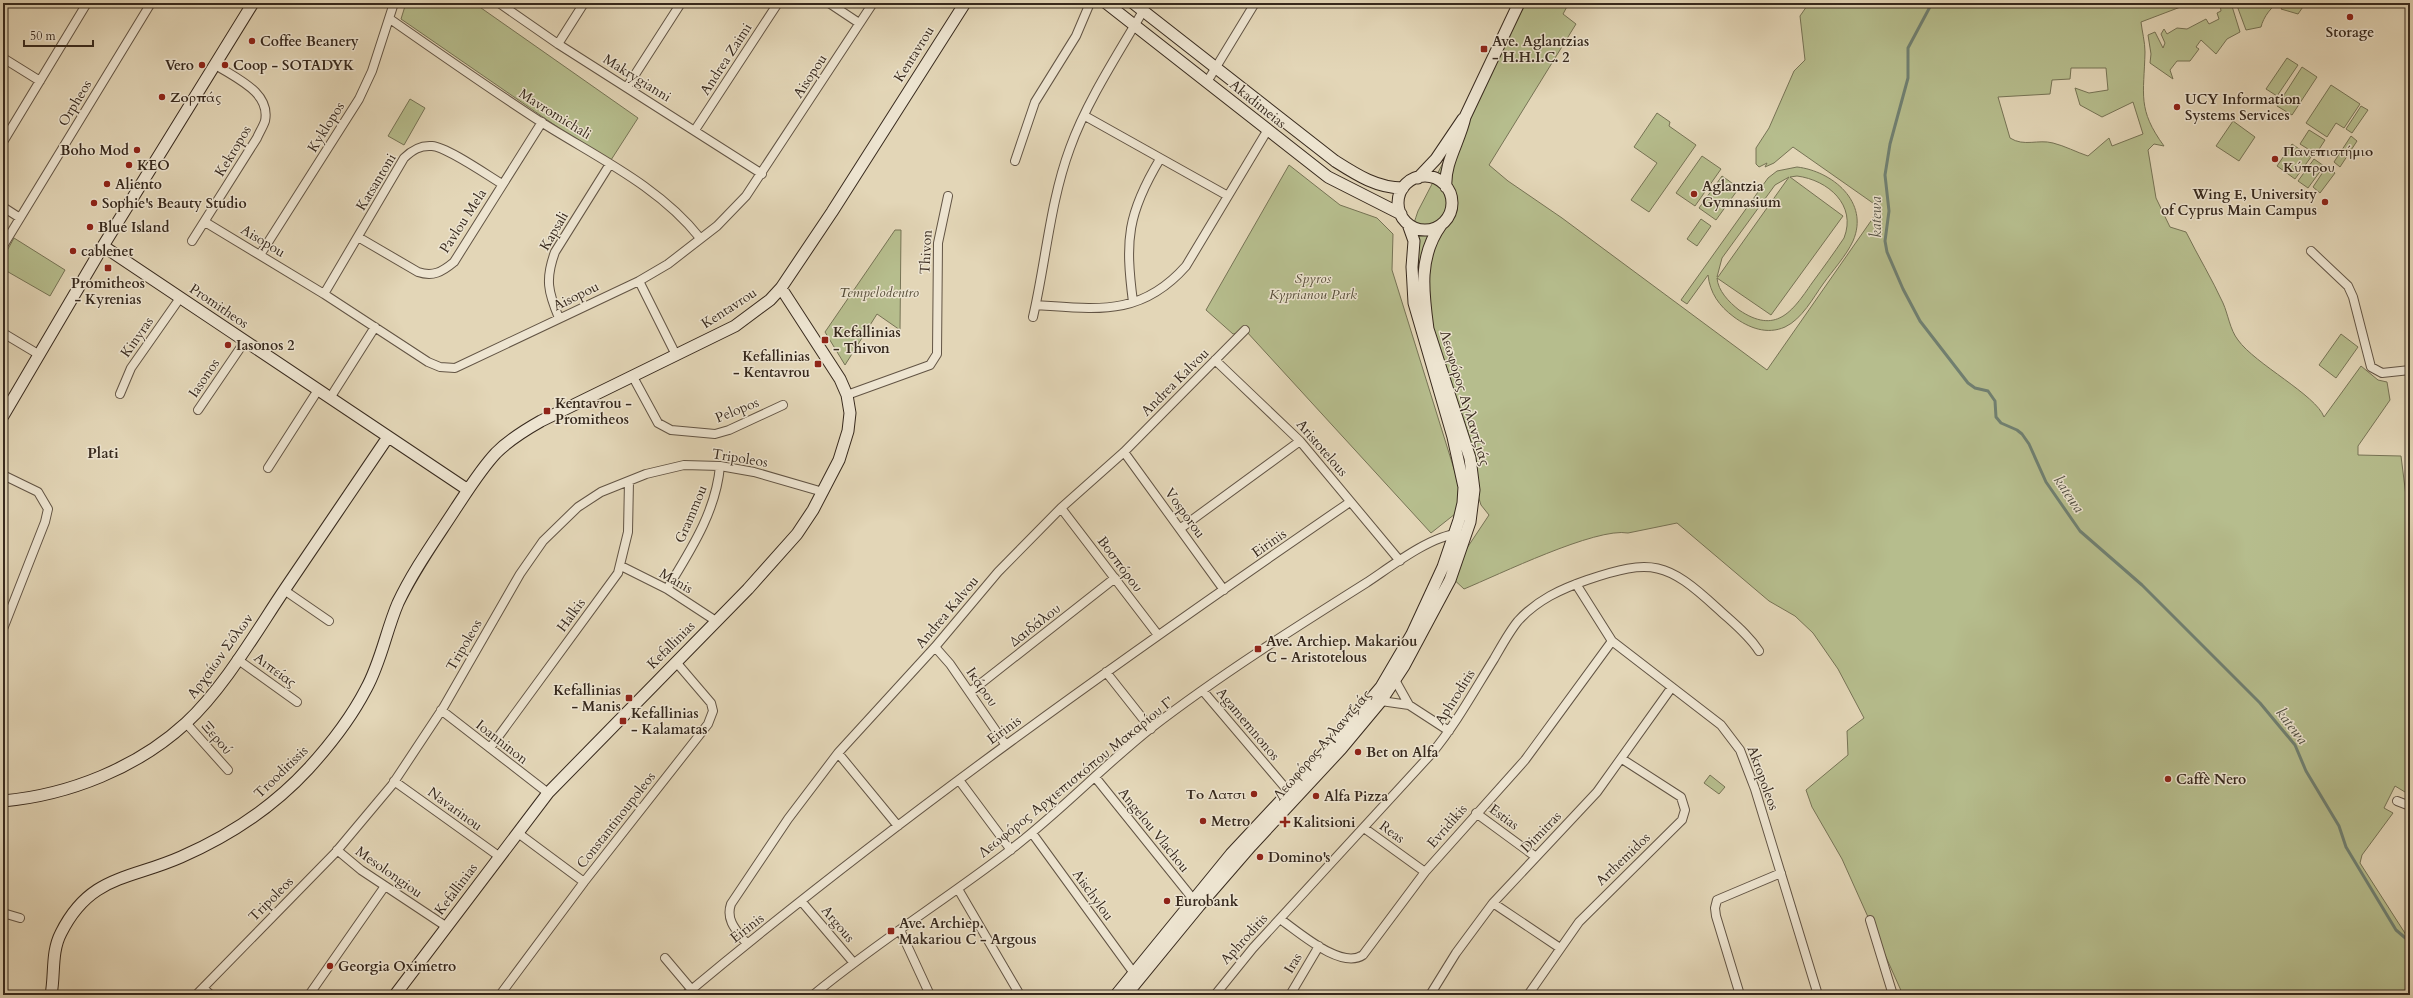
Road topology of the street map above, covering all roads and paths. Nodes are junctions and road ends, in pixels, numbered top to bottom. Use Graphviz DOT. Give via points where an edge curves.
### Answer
graph roads {
  1 [pos="87,3"];
  2 [pos="151,3"];
  3 [pos="253,3"];
  4 [pos="394,3"];
  5 [pos="499,3"];
  6 [pos="584,3"];
  7 [pos="681,3"];
  8 [pos="778,3"];
  9 [pos="829,3"];
  10 [pos="873,3"];
  11 [pos="964,3"];
  12 [pos="1090,3"];
  13 [pos="1106,3"];
  14 [pos="1133,3"];
  15 [pos="1255,3"];
  16 [pos="1519,3"];
  17 [pos="1143,11"];
  18 [pos="390,19"];
  19 [pos="859,23"];
  20 [pos="1134,26"];
  21 [pos="558,44"];
  22 [pos="3,58"];
  23 [pos="216,65"];
  24 [pos="1216,67"];
  25 [pos="40,81"];
  26 [pos="1208,82"];
  27 [pos="627,87"];
  28 [pos="1085,116"];
  29 [pos="1464,117"];
  30 [pos="542,122"];
  31 [pos="695,130"];
  32 [pos="1267,131"];
  33 [pos="3,142"];
  34 [pos="1160,159"];
  35 [pos="1015,161"];
  36 [pos="610,164"];
  37 [pos="762,174"];
  38 [pos="1418,178"];
  39 [pos="502,184"];
  40 [pos="1446,187"];
  41 [pos="1403,188"];
  42 [pos="948,196"];
  43 [pos="1228,196"];
  44 [pos="3,207"];
  45 [pos="1401,214"];
  46 [pos="20,218"];
  47 [pos="205,222"];
  48 [pos="1408,224"];
  49 [pos="1441,225"];
  50 [pos="358,237"];
  51 [pos="700,238"];
  52 [pos="192,241"];
  53 [pos="3,246"];
  54 [pos="103,246"];
  55 [pos="2311,251"];
  56 [pos="260,255"];
  57 [pos="639,281"];
  58 [pos="781,288"];
  59 [pos="324,294"];
  60 [pos="180,298"];
  61 [pos="1133,302"];
  62 [pos="1036,305"];
  63 [pos="1033,317"];
  64 [pos="559,318"];
  65 [pos="375,327"];
  66 [pos="1246,330"];
  67 [pos="3,333"];
  68 [pos="245,341"];
  69 [pos="38,354"];
  70 [pos="676,356"];
  71 [pos="1215,360"];
  72 [pos="2410,370"];
  73 [pos="633,377"];
  74 [pos="318,390"];
  75 [pos="120,394"];
  76 [pos="848,395"];
  77 [pos="330,398"];
  78 [pos="783,405"];
  79 [pos="198,410"];
  80 [pos="3,416"];
  81 [pos="388,437"];
  82 [pos="1300,441"];
  83 [pos="1124,452"];
  84 [pos="720,466"];
  85 [pos="268,468"];
  86 [pos="3,475"];
  87 [pos="629,481"];
  88 [pos="468,490"];
  89 [pos="823,492"];
  90 [pos="1350,502"];
  91 [pos="1061,508"];
  92 [pos="1181,528"];
  93 [pos="1454,534"];
  94 [pos="1466,535"];
  95 [pos="1400,561"];
  96 [pos="621,566"];
  97 [pos="1115,578"];
  98 [pos="1576,584"];
  99 [pos="667,589"];
  100 [pos="284,590"];
  101 [pos="1224,590"];
  102 [pos="329,621"];
  103 [pos="716,621"];
  104 [pos="3,629"];
  105 [pos="1158,636"];
  106 [pos="1612,641"];
  107 [pos="935,646"];
  108 [pos="1759,651"];
  109 [pos="237,659"];
  110 [pos="676,662"];
  111 [pos="1106,672"];
  112 [pos="1395,680"];
  113 [pos="1672,687"];
  114 [pos="1203,691"];
  115 [pos="970,692"];
  116 [pos="1381,701"];
  117 [pos="297,702"];
  118 [pos="1409,705"];
  119 [pos="441,710"];
  120 [pos="186,723"];
  121 [pos="1151,729"];
  122 [pos="1449,731"];
  123 [pos="1005,744"];
  124 [pos="490,748"];
  125 [pos="838,753"];
  126 [pos="1622,759"];
  127 [pos="228,770"];
  128 [pos="1094,777"];
  129 [pos="960,780"];
  130 [pos="394,781"];
  131 [pos="1288,791"];
  132 [pos="548,793"];
  133 [pos="3,801"];
  134 [pos="2397,801"];
  135 [pos="2410,806"];
  136 [pos="1476,813"];
  137 [pos="898,826"];
  138 [pos="1364,828"];
  139 [pos="518,833"];
  140 [pos="1032,833"];
  141 [pos="337,850"];
  142 [pos="1010,850"];
  143 [pos="500,857"];
  144 [pos="1536,857"];
  145 [pos="1425,872"];
  146 [pos="1781,874"];
  147 [pos="584,882"];
  148 [pos="385,886"];
  149 [pos="958,889"];
  150 [pos="1193,899"];
  151 [pos="802,902"];
  152 [pos="1493,902"];
  153 [pos="3,913"];
  154 [pos="20,918"];
  155 [pos="1280,919"];
  156 [pos="1870,920"];
  157 [pos="447,927"];
  158 [pos="900,930"];
  159 [pos="747,944"];
  160 [pos="1319,946"];
  161 [pos="1560,948"];
  162 [pos="665,958"];
  163 [pos="853,962"];
  164 [pos="1133,972"];
  165 [pos="202,988"];
  166 [pos="688,992"];
  167 [pos="51,995"];
  168 [pos="196,995"];
  169 [pos="211,995"];
  170 [pos="309,995"];
  171 [pos="395,995"];
  172 [pos="500,995"];
  173 [pos="814,995"];
  174 [pos="930,995"];
  175 [pos="1020,995"];
  176 [pos="1116,995"];
  177 [pos="1126,995"];
  178 [pos="1215,995"];
  179 [pos="1290,995"];
  180 [pos="1430,995"];
  181 [pos="1528,995"];
  182 [pos="1740,995"];
  183 [pos="1818,995"];
  184 [pos="1893,995"];
  1 -- 25 [label="street"];
  2 -- 46 [label="street, Orpheos"];
  3 -- 23 [label="main road"];
  4 -- 18 [label="street, Kyklopos"];
  5 -- 21 [label="street, Makrygianni"];
  6 -- 21 [label="street"];
  7 -- 27 [label="street"];
  8 -- 31 [label="street, Andrea Zaimi"];
  9 -- 19 [label="street"];
  10 -- 19 [label="street, Aisopou"];
  11 -- 58 [label="main road, Kentavrou"];
  12 -- 35 [label="street" via="1076,36 1035,102"];
  13 -- 20 [label="main road, Akadimeias"];
  14 -- 17 [label="main road, Akadimeias"];
  15 -- 24 [label="street"];
  16 -- 29 [label="main road"];
  17 -- 20 [label="street"];
  17 -- 24 [label="main road, Akadimeias"];
  18 -- 30 [label="street, Mavromichali"];
  18 -- 56 [label="street, Kyklopos" via="372,71 358,99"];
  19 -- 37 [label="street, Aisopou"];
  20 -- 26 [label="main road, Akadimeias"];
  20 -- 28 [label="street"];
  21 -- 27 [label="street, Makrygianni"];
  22 -- 25 [label="street"];
  23 -- 47 [label="street, Kekropos" via="255,91 262,100 265,121"];
  23 -- 54 [label="main road"];
  24 -- 26 [label="street"];
  24 -- 41 [label="main road, Akadimeias" via="1348,169 1377,184"];
  25 -- 33 [label="street"];
  26 -- 32 [label="main road, Akadimeias"];
  27 -- 31 [label="street, Makrygianni"];
  28 -- 34 [label="street"];
  28 -- 62 [label="street" via="1070,147 1058,188"];
  29 -- 38 [label="main road" via="1436,159"];
  29 -- 40 [label="main road" via="1462,131 1446,172"];
  30 -- 36 [label="street, Mavromichali"];
  30 -- 39 [label="street, Pavlou Mela"];
  31 -- 37 [label="street, Makrygianni"];
  32 -- 43 [label="street"];
  32 -- 45 [label="main road, Akadimeias" via="1328,177"];
  34 -- 43 [label="street"];
  34 -- 61 [label="street" via="1144,188 1130,228 1128,255"];
  36 -- 51 [label="street, Mavromichali" via="672,209"];
  36 -- 64 [label="street, Kapsali" via="551,262 548,289"];
  37 -- 51 [label="street, Aisopou" via="746,196 717,226"];
  38 -- 40 [label="main road" via="1431,177"];
  38 -- 41 [label="main road"];
  39 -- 50 [label="street, Pavlou Mela" via="454,262 437,274 427,275 418,272"];
  39 -- 50 [label="street, Katsantoni" via="439,148 421,147 404,158"];
  40 -- 49 [label="main road" via="1451,196 1452,207"];
  41 -- 45 [label="main road" via="1399,200"];
  42 -- 76 [label="street, Thivon" via="938,242 937,354 934,360 930,365"];
  43 -- 61 [label="street" via="1172,282 1158,292"];
  44 -- 46 [label="street"];
  45 -- 48 [label="main road"];
  46 -- 53 [label="street, Orpheos"];
  47 -- 52 [label="street, Kekropos"];
  47 -- 56 [label="street, Aisopou"];
  48 -- 49 [label="main road" via="1422,230"];
  48 -- 93 [label="main road, Λεωφόρος Αγλαντζιάς" via="1414,241 1414,303 1453,437 1464,487 1463,503"];
  49 -- 94 [label="main road, Λεωφόρος Αγλαντζιάς" via="1428,247 1423,277 1425,308 1428,329 1470,458 1474,490"];
  50 -- 59 [label="street, Katsantoni"];
  51 -- 57 [label="street, Aisopou" via="668,264"];
  54 -- 60 [label="main road, Promitheos"];
  54 -- 69 [label="main road"];
  55 -- 72 [label="street" via="2348,286 2370,367 2382,373"];
  56 -- 59 [label="street, Aisopou"];
  57 -- 64 [label="street, Aisopou"];
  57 -- 70 [label="street"];
  58 -- 70 [label="main road, Kentavrou" via="735,326"];
  58 -- 76 [label="main road, Kefallinias"];
  59 -- 65 [label="street, Aisopou"];
  60 -- 68 [label="main road, Promitheos"];
  60 -- 75 [label="street, Kinyras" via="131,368"];
  61 -- 62 [label="street" via="1100,310"];
  62 -- 63 [label="street"];
  64 -- 65 [label="street, Aisopou" via="455,368 440,367 428,362"];
  65 -- 77 [label="street"];
  66 -- 71 [label="street, Andrea Kalvou"];
  67 -- 69 [label="street"];
  68 -- 74 [label="main road, Promitheos"];
  68 -- 79 [label="street, Iasonos"];
  69 -- 80 [label="main road"];
  70 -- 73 [label="main road, Kentavrou"];
  71 -- 82 [label="street, Aristotelous"];
  71 -- 83 [label="street, Andrea Kalvou"];
  73 -- 78 [label="street, Pelopos" via="658,423 671,430 715,434"];
  73 -- 88 [label="main road, Kentavrou" via="525,430 496,454"];
  74 -- 77 [label="main road, Promitheos"];
  74 -- 85 [label="street"];
  76 -- 89 [label="main road, Kefallinias" via="848,431 839,460"];
  77 -- 81 [label="main road, Promitheos"];
  81 -- 88 [label="main road, Promitheos"];
  81 -- 100 [label="main road, Αρχαίων Σόλων"];
  82 -- 90 [label="street, Aristotelous"];
  82 -- 92 [label="street"];
  83 -- 91 [label="street, Andrea Kalvou"];
  83 -- 92 [label="street, Vosporou"];
  84 -- 87 [label="street, Tripoleos" via="684,465"];
  84 -- 89 [label="street, Tripoleos" via="788,480"];
  84 -- 99 [label="street, Grammou" via="718,482 701,531"];
  86 -- 104 [label="street" via="38,492 48,509"];
  87 -- 96 [label="street, Halkis" via="628,532"];
  87 -- 119 [label="street, Tripoleos" via="601,492 578,507 543,541 520,574"];
  88 -- 167 [label="main road, Trooditissis" via="412,576 388,628 368,687 336,736 287,790 244,824 180,858 98,888 84,899 67,922 55,947"];
  89 -- 103 [label="main road, Kefallinias" via="797,534"];
  90 -- 95 [label="street, Aristotelous"];
  90 -- 101 [label="street, Eirinis"];
  91 -- 97 [label="street, Βοσπόρου"];
  91 -- 107 [label="street, Andrea Kalvou" via="998,572"];
  92 -- 101 [label="street, Vosporou"];
  93 -- 94 [label="street, Λεωφόρος Αρχιεπισκόπου Μακαρίου Γ'"];
  93 -- 95 [label="street, Λεωφόρος Αρχιεπισκόπου Μακαρίου Γ'"];
  93 -- 131 [label="main road, Λεωφόρος Αγλαντζιάς" via="1443,566 1412,634 1381,687 1356,718"];
  94 -- 112 [label="main road, Λεωφόρος Αγλαντζιάς" via="1447,587"];
  95 -- 114 [label="street, Λεωφόρος Αρχιεπισκόπου Μακαρίου Γ'" via="1272,643"];
  96 -- 99 [label="street, Manis"];
  96 -- 124 [label="street, Halkis"];
  97 -- 105 [label="street, Βοσπόρου"];
  97 -- 115 [label="street, Δαιδάλου"];
  98 -- 106 [label="street, Akropoleos"];
  98 -- 108 [label="street, Aphroditis" via="1631,567 1653,567 1668,571 1689,582 1749,637"];
  98 -- 122 [label="street, Aphroditis" via="1542,600 1517,622"];
  99 -- 103 [label="street, Manis"];
  100 -- 102 [label="street"];
  100 -- 109 [label="main road, Αρχαίων Σόλων"];
  101 -- 105 [label="street, Eirinis"];
  103 -- 110 [label="main road, Kefallinias"];
  105 -- 111 [label="street, Eirinis"];
  106 -- 113 [label="street, Akropoleos"];
  106 -- 136 [label="street, Evridikis" via="1525,760"];
  107 -- 115 [label="street, Ικάρου"];
  107 -- 125 [label="street, Andrea Kalvou"];
  109 -- 117 [label="street, Αιπείας"];
  109 -- 120 [label="main road, Αρχαίων Σόλων"];
  110 -- 132 [label="main road, Kefallinias"];
  110 -- 147 [label="street, Constantinoupoleos" via="711,703 712,717"];
  111 -- 121 [label="street"];
  111 -- 123 [label="street, Eirinis"];
  112 -- 116 [label="main road, Λεωφόρος Αγλαντζιάς"];
  112 -- 118 [label="street"];
  113 -- 126 [label="street, Dimitras"];
  113 -- 146 [label="street, Akropoleos" via="1721,725 1740,750"];
  114 -- 121 [label="street, Λεωφόρος Αρχιεπισκόπου Μακαρίου Γ'"];
  114 -- 131 [label="street, Agamemnonos"];
  115 -- 123 [label="street, Ικάρου"];
  116 -- 118 [label="street"];
  116 -- 177 [label="main road, Λεωφόρος Αγλαντζιάς" via="1214,889"];
  118 -- 122 [label="street"];
  119 -- 124 [label="street, Ioanninon"];
  119 -- 130 [label="street, Tripoleos"];
  120 -- 127 [label="street, Ξερού"];
  120 -- 133 [label="main road, Αρχαίων Σόλων" via="152,749 91,781 71,788"];
  121 -- 128 [label="street, Λεωφόρος Αρχιεπισκόπου Μακαρίου Γ'"];
  122 -- 138 [label="street, Aphroditis"];
  123 -- 129 [label="street, Eirinis"];
  124 -- 132 [label="street, Ioanninon"];
  125 -- 137 [label="street"];
  125 -- 159 [label="street, Andrea Kalvou" via="788,819 730,904 730,920"];
  126 -- 144 [label="street, Dimitras" via="1593,796"];
  126 -- 161 [label="street, Arthemidos" via="1680,797 1685,805 1685,814 1676,827 1579,922"];
  128 -- 140 [label="street, Λεωφόρος Αρχιεπισκόπου Μακαρίου Γ'"];
  128 -- 150 [label="street, Angelou Vlachou"];
  129 -- 137 [label="street, Eirinis"];
  129 -- 142 [label="street"];
  130 -- 141 [label="street, Tripoleos"];
  130 -- 143 [label="street, Navarinou"];
  131 -- 150 [label="main road, Λεωφόρος Αγλαντζιάς"];
  132 -- 139 [label="main road, Kefallinias"];
  134 -- 135 [label="street"];
  136 -- 144 [label="street, Estias"];
  136 -- 145 [label="street, Evridikis"];
  137 -- 151 [label="street, Eirinis"];
  138 -- 145 [label="street, Reas"];
  138 -- 155 [label="street, Aphroditis"];
  139 -- 143 [label="main road, Kefallinias"];
  139 -- 147 [label="street"];
  140 -- 142 [label="street, Λεωφόρος Αρχιεπισκόπου Μακαρίου Γ'"];
  140 -- 164 [label="street, Aischylou"];
  141 -- 148 [label="street, Mesolongiou"];
  141 -- 165 [label="street, Tripoleos"];
  142 -- 149 [label="street, Λεωφόρος Αρχιεπισκόπου Μακαρίου Γ'"];
  143 -- 157 [label="main road, Kefallinias"];
  144 -- 152 [label="street, Dimitras"];
  145 -- 160 [label="street, Evridikis" via="1363,955 1347,960"];
  146 -- 182 [label="street" via="1717,900 1716,916"];
  146 -- 183 [label="street, Akropoleos"];
  147 -- 172 [label="street, Constantinoupoleos"];
  148 -- 157 [label="street, Mesolongiou"];
  148 -- 170 [label="street"];
  149 -- 158 [label="street, Λεωφόρος Αρχιεπισκόπου Μακαρίου Γ'"];
  149 -- 175 [label="street"];
  150 -- 164 [label="main road, Λεωφόρος Αγλαντζιάς"];
  151 -- 159 [label="street, Eirinis"];
  151 -- 163 [label="street, Argous"];
  152 -- 161 [label="street"];
  152 -- 180 [label="street, Dimitras" via="1456,953"];
  153 -- 154 [label="street"];
  155 -- 160 [label="street, Evridikis"];
  155 -- 178 [label="street, Aphroditis"];
  156 -- 184 [label="street"];
  157 -- 171 [label="main road, Kefallinias"];
  158 -- 163 [label="street, Λεωφόρος Αρχιεπισκόπου Μακαρίου Γ'"];
  158 -- 174 [label="street"];
  159 -- 166 [label="street, Eirinis"];
  160 -- 179 [label="street, Iras"];
  161 -- 181 [label="street, Arthemidos"];
  162 -- 166 [label="street"];
  163 -- 173 [label="street, Λεωφόρος Αρχιεπισκόπου Μακαρίου Γ'"];
  164 -- 176 [label="main road, Λεωφόρος Αγλαντζιάς"];
  165 -- 168 [label="street, Tripoleos"];
  165 -- 169 [label="street"];
}
